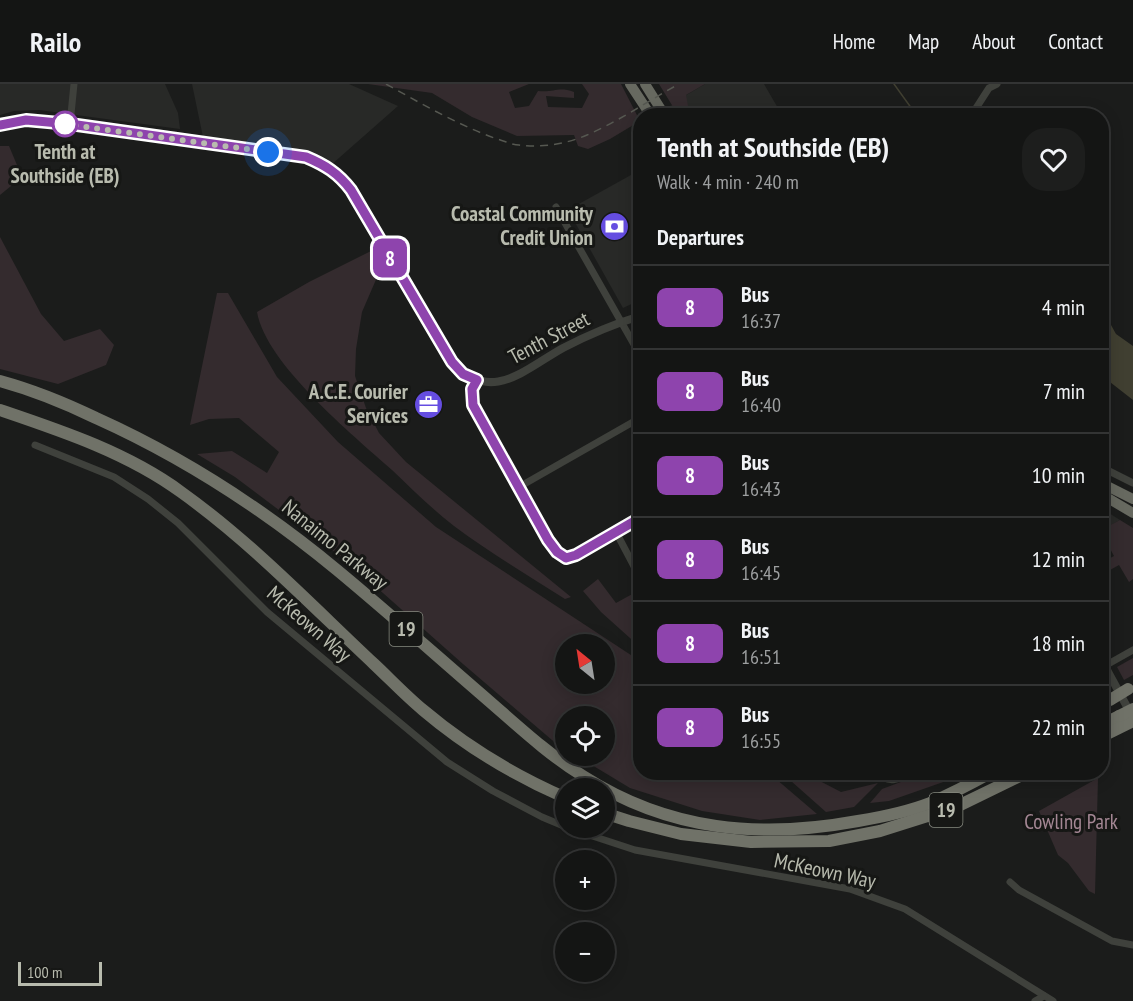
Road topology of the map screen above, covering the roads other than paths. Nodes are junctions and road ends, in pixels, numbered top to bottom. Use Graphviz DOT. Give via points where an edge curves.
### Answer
graph roads {
  1 [pos="74,84"];
  2 [pos="630,84"];
  3 [pos="645,84"];
  4 [pos="997,84"];
  5 [pos="646,108"];
  6 [pos="660,108"];
  7 [pos="976,108"];
  8 [pos="0,124"];
  9 [pos="70,124"];
  10 [pos="556,207"];
  11 [pos="633,313"];
  12 [pos="633,318"];
  13 [pos="621,321"];
  14 [pos="633,342"];
  15 [pos="477,380"];
  16 [pos="0,381"];
  17 [pos="0,410"];
  18 [pos="633,422"];
  19 [pos="35,445"];
  20 [pos="1109,471"];
  21 [pos="1133,483"];
  22 [pos="519,487"];
  23 [pos="1109,487"];
  24 [pos="1109,499"];
  25 [pos="1133,499"];
  26 [pos="1133,513"];
  27 [pos="633,522"];
  28 [pos="616,532"];
  29 [pos="633,564"];
  30 [pos="1133,650"];
  31 [pos="1109,661"];
  32 [pos="1109,680"];
  33 [pos="1131,687"];
  34 [pos="1109,701"];
  35 [pos="1133,709"];
  36 [pos="1127,720"];
  37 [pos="1109,723"];
  38 [pos="1109,732"];
  39 [pos="976,780"];
  40 [pos="986,780"];
  41 [pos="1012,780"];
  42 [pos="555,793"];
  43 [pos="930,803"];
  44 [pos="615,817"];
  45 [pos="555,822"];
  46 [pos="600,838"];
  47 [pos="1010,882"];
  48 [pos="1133,945"];
  49 [pos="1044,996"];
  50 [pos="1035,1001"];
  51 [pos="1053,1001"];
  1 -- 9 [label="street"];
  2 -- 5 [label="highway"];
  3 -- 6 [label="highway"];
  4 -- 7 [label="street"];
  8 -- 9 [label="street" via="26,120"];
  9 -- 15 [label="street" via="306,157 324,165 351,190 452,362 463,374"];
  10 -- 13 [label="street"];
  11 -- 13 [label="street, Tenth Street"];
  12 -- 13 [label="street, Tenth Street"];
  13 -- 14 [label="street"];
  13 -- 15 [label="street, Tenth Street" via="562,349 518,377 491,382"];
  15 -- 22 [label="street" via="472,389 473,405"];
  16 -- 43 [label="highway, Nanaimo Parkway / 19" via="65,403 135,435 273,519 535,740 583,776 620,797 682,820 775,831 845,824"];
  17 -- 42 [label="highway, 19" via="75,435 180,491 245,542 423,710 522,779"];
  18 -- 22 [label="street"];
  19 -- 45 [label="street, McKeown Way" via="114,477 148,499 178,523 267,612 447,762"];
  20 -- 21 [label="street"];
  22 -- 28 [label="street" via="548,540 566,558"];
  23 -- 25 [label="highway"];
  24 -- 26 [label="highway"];
  27 -- 28 [label="street"];
  28 -- 29 [label="street"];
  30 -- 31 [label="street"];
  32 -- 36 [label="street"];
  33 -- 34 [label="highway, bridge"];
  35 -- 36 [label="highway, bridge"];
  36 -- 37 [label="highway"];
  36 -- 38 [label="highway"];
  39 -- 43 [label="highway, Nanaimo Parkway / 19"];
  40 -- 43 [label="highway"];
  41 -- 44 [label="highway, 19" via="956,807 902,825 802,843 681,834"];
  46 -- 49 [label="street, McKeown Way" via="635,850 850,889 878,898 905,909"];
  47 -- 48 [label="street" via="1112,941"];
  49 -- 50 [label="street"];
  49 -- 51 [label="street, McKeown Way"];
}
